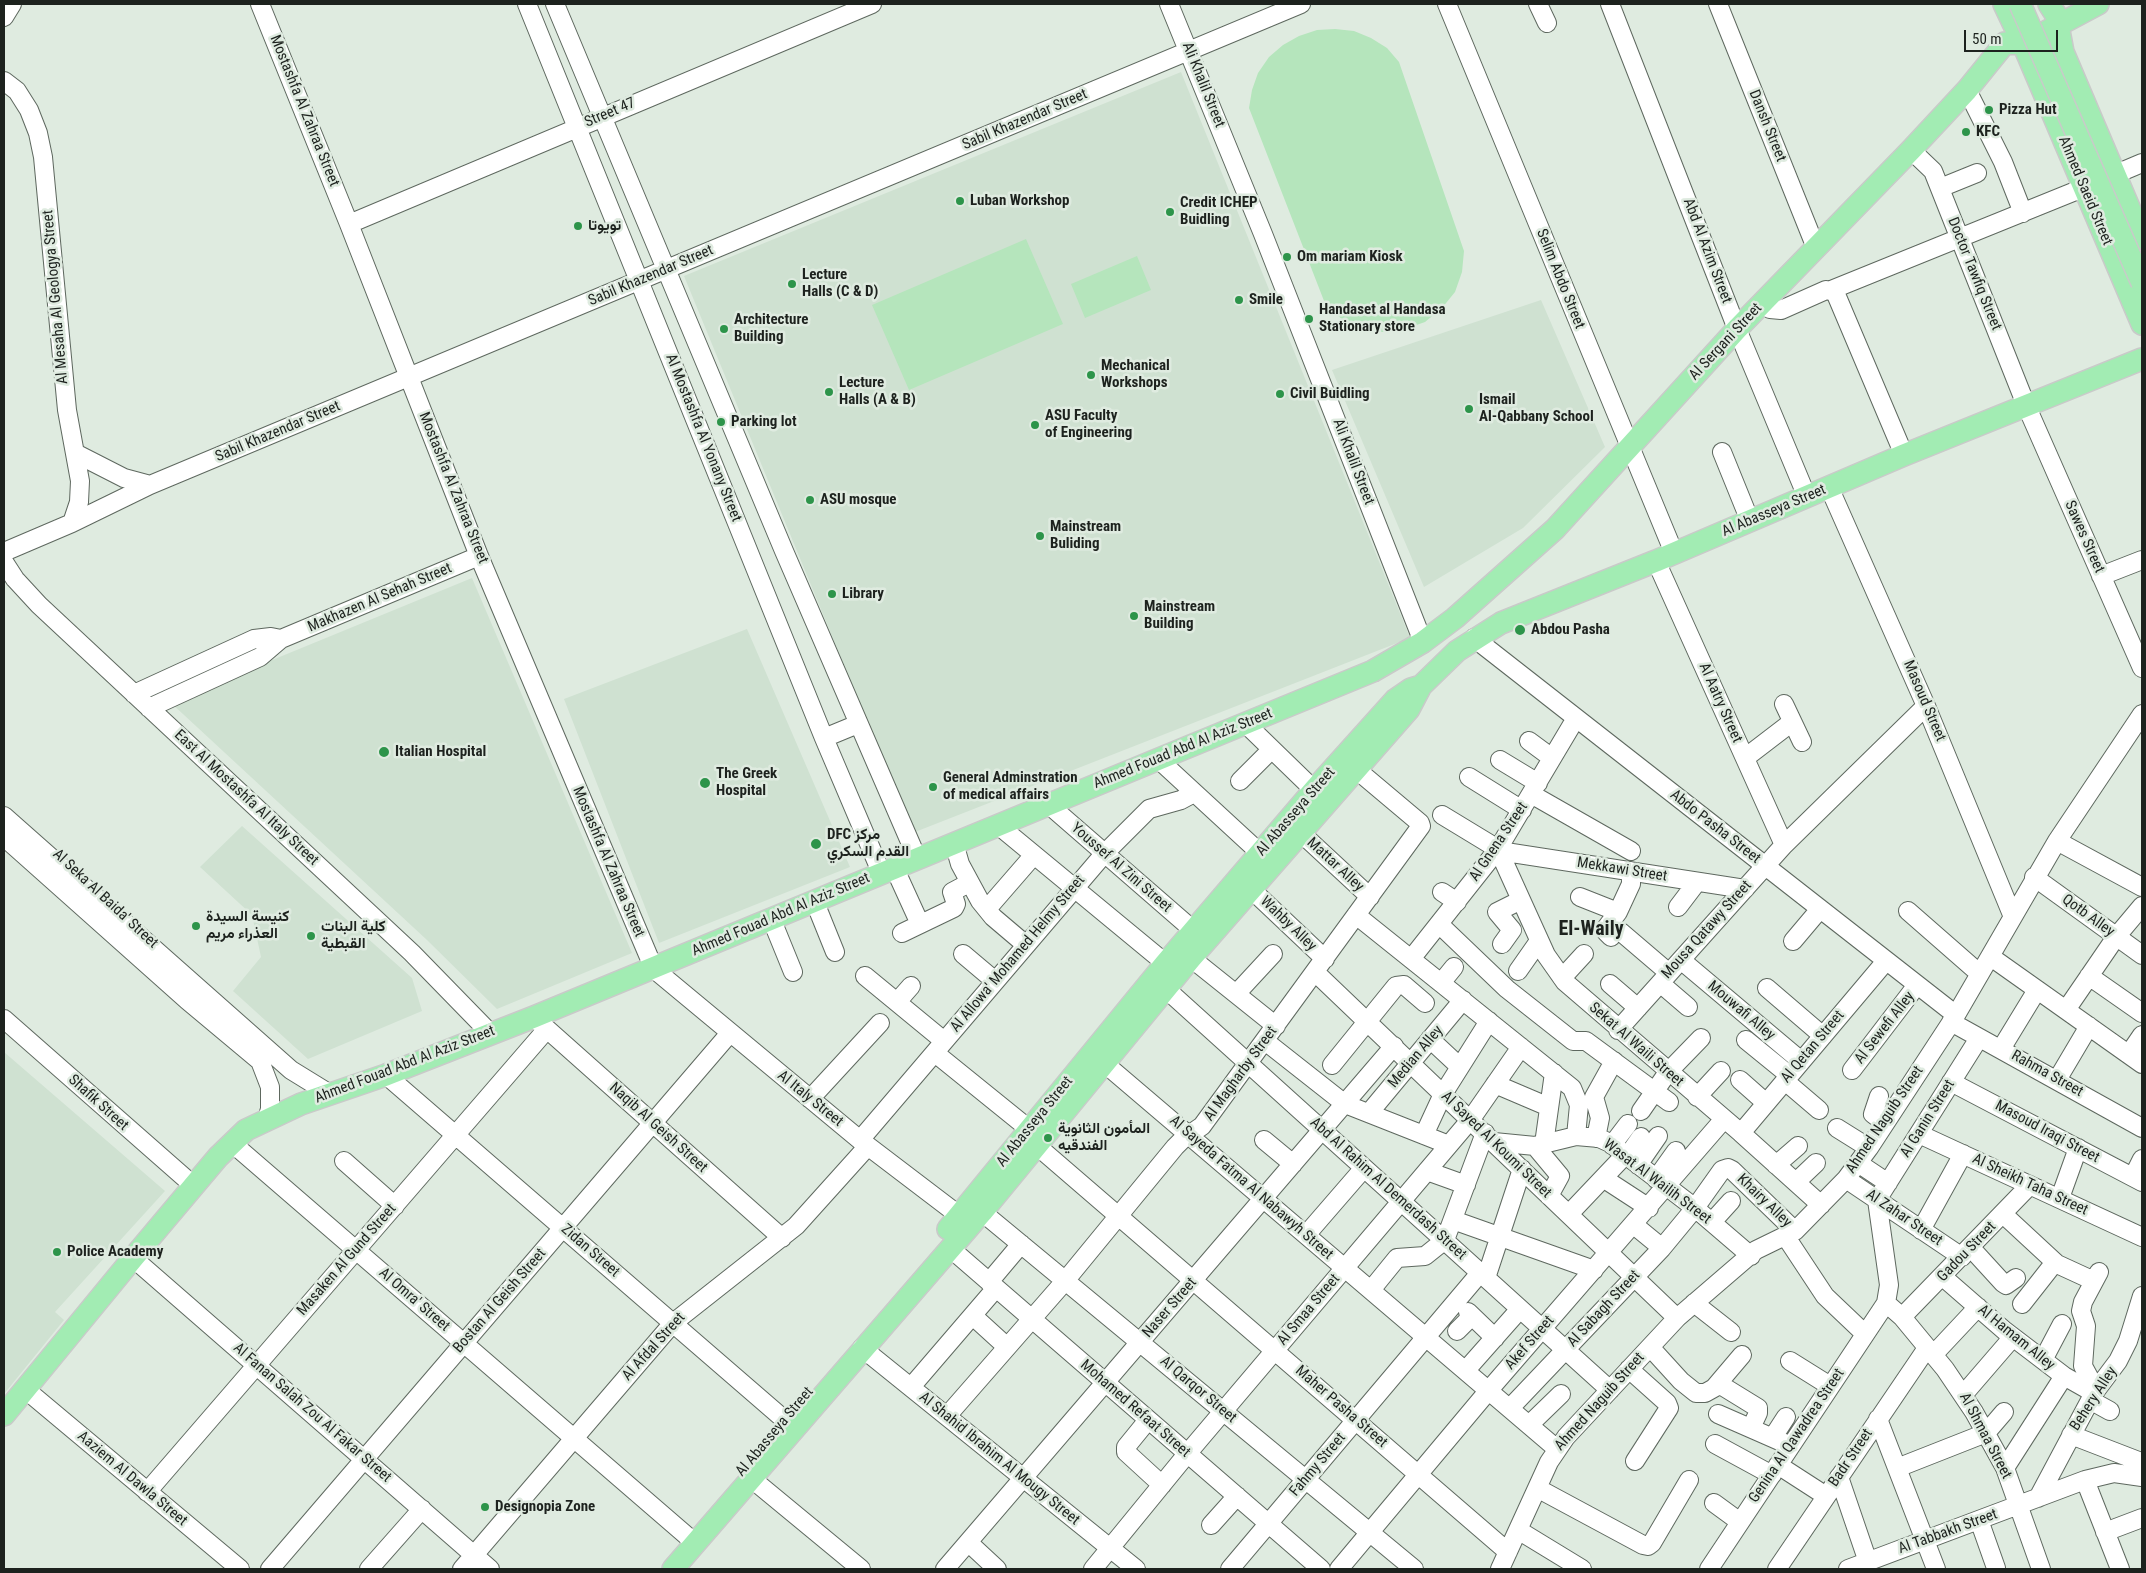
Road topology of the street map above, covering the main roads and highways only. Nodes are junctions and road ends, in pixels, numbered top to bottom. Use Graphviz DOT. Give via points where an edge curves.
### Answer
graph roads {
  1 [pos="2004,4"];
  2 [pos="2020,4"];
  3 [pos="2026,4"];
  4 [pos="2049,4"];
  5 [pos="2098,4"];
  6 [pos="2058,24"];
  7 [pos="2023,44"];
  8 [pos="2142,238"];
  9 [pos="2142,266"];
  10 [pos="2142,283"];
  11 [pos="2142,324"];
  12 [pos="2142,359"];
  13 [pos="1455,618"];
  14 [pos="1470,641"];
  15 [pos="1422,642"];
  16 [pos="1421,686"];
  17 [pos="1175,971"];
  18 [pos="1033,1137"];
  19 [pos="971,1217"];
  20 [pos="4,1415"];
  21 [pos="790,1424"];
  22 [pos="659,1569"];
  23 [pos="673,1569"];
  1 -- 7 [label="main road, Ahmed Saeid Street"];
  2 -- 10 [label="main road, bridge"];
  3 -- 9 [label="main road"];
  4 -- 6 [label="main road"];
  5 -- 6 [label="main road"];
  6 -- 7 [label="main road"];
  6 -- 8 [label="main road" via="2063,52"];
  7 -- 11 [label="main road, Ahmed Saeid Street"];
  7 -- 13 [label="main road, Al Sergani Street" via="2005,43 1912,150 1737,329 1544,540"];
  12 -- 14 [label="main road, Al Abasseya Street" via="1501,623"];
  13 -- 14 [label="main road" via="1450,634 1456,641"];
  13 -- 15 [label="main road, Al Sergani Street"];
  14 -- 16 [label="main road, Al Abasseya Street"];
  15 -- 20 [label="main road, Ahmed Fouad Abd Al Aziz Street" via="1373,670 771,918 654,968 541,1023 490,1033 267,1119 239,1136 194,1186"];
  16 -- 17 [label="main road, Al Abasseya Street" via="1409,709 1252,890"];
  16 -- 17 [label="main road, Al Abasseya Street" via="1395,700 1314,790 1194,930"];
  17 -- 18 [label="main road, Al Abasseya Street"];
  17 -- 18 [label="main road, Al Abasseya Street" via="1104,1062"];
  18 -- 19 [label="main road, Al Abasseya Street"];
  19 -- 21 [label="main road, Al Abasseya Street"];
  19 -- 21 [label="main road, Al Abasseya Street" via="950,1248"];
  21 -- 22 [label="main road, Al Abasseya Street"];
  21 -- 23 [label="main road, Al Abasseya Street" via="752,1479"];
}
